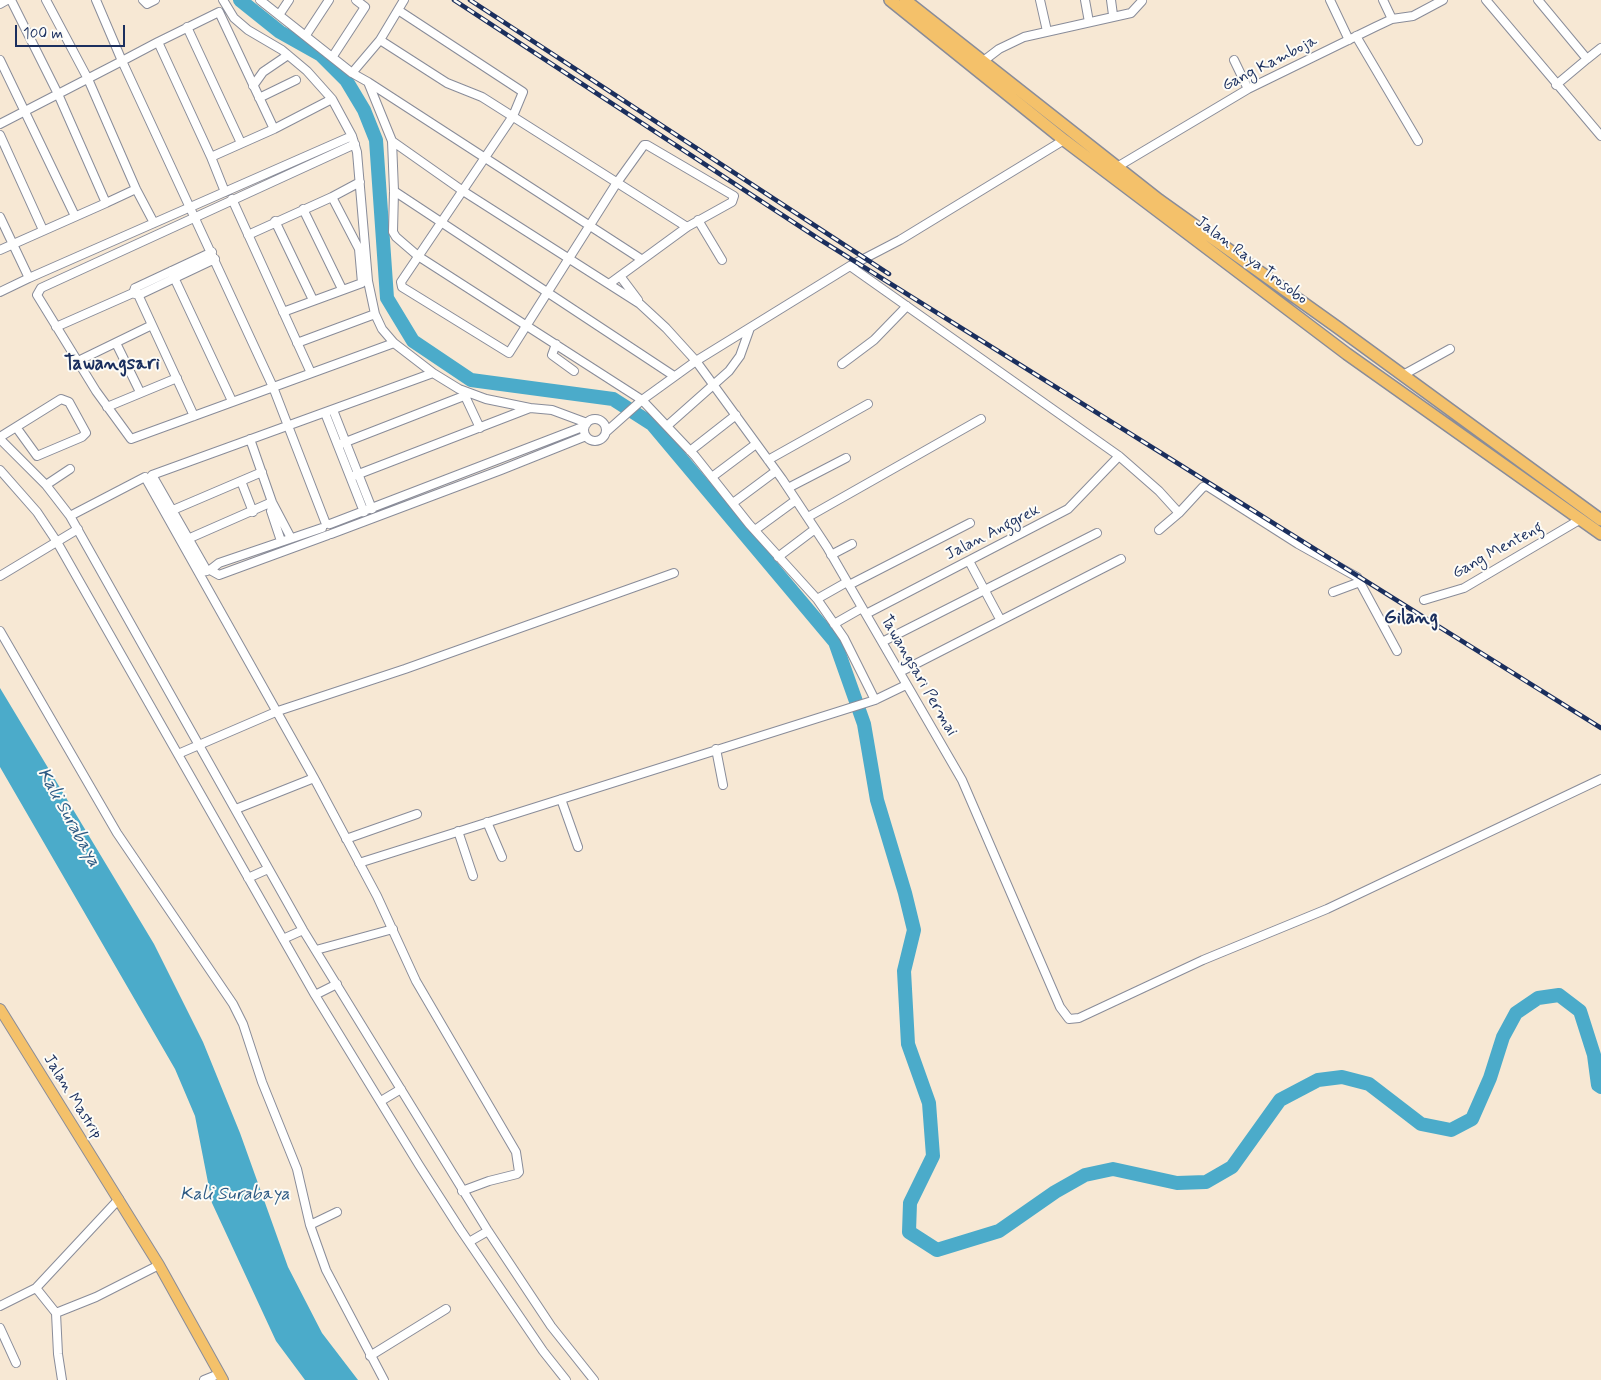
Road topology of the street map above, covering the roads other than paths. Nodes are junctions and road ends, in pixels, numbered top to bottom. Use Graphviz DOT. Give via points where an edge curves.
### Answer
graph roads {
  1 [pos="7,0"];
  2 [pos="11,0"];
  3 [pos="46,0"];
  4 [pos="96,0"];
  5 [pos="143,0"];
  6 [pos="155,0"];
  7 [pos="223,0"];
  8 [pos="260,0"];
  9 [pos="288,0"];
  10 [pos="329,0"];
  11 [pos="356,0"];
  12 [pos="404,0"];
  13 [pos="890,0"];
  14 [pos="905,0"];
  15 [pos="1040,0"];
  16 [pos="1086,0"];
  17 [pos="1111,0"];
  18 [pos="1330,0"];
  19 [pos="1383,0"];
  20 [pos="1443,0"];
  21 [pos="1486,0"];
  22 [pos="1538,0"];
  23 [pos="1142,2"];
  24 [pos="367,3"];
  25 [pos="0,4"];
  26 [pos="398,10"];
  27 [pos="279,15"];
  28 [pos="1113,15"];
  29 [pos="1392,19"];
  30 [pos="1089,22"];
  31 [pos="187,27"];
  32 [pos="1047,31"];
  33 [pos="306,35"];
  34 [pos="1352,38"];
  35 [pos="380,40"];
  36 [pos="158,42"];
  37 [pos="1601,48"];
  38 [pos="288,55"];
  39 [pos="333,56"];
  40 [pos="1587,59"];
  41 [pos="0,60"];
  42 [pos="1234,60"];
  43 [pos="122,62"];
  44 [pos="982,62"];
  45 [pos="245,69"];
  46 [pos="263,72"];
  47 [pos="352,73"];
  48 [pos="88,79"];
  49 [pos="296,80"];
  50 [pos="368,82"];
  51 [pos="1556,85"];
  52 [pos="253,86"];
  53 [pos="1248,89"];
  54 [pos="58,94"];
  55 [pos="259,98"];
  56 [pos="332,99"];
  57 [pos="26,110"];
  58 [pos="513,116"];
  59 [pos="0,124"];
  60 [pos="274,129"];
  61 [pos="0,135"];
  62 [pos="352,136"];
  63 [pos="1601,136"];
  64 [pos="1064,140"];
  65 [pos="1418,141"];
  66 [pos="392,142"];
  67 [pos="241,144"];
  68 [pos="355,144"];
  69 [pos="211,157"];
  70 [pos="485,158"];
  71 [pos="1117,167"];
  72 [pos="360,182"];
  73 [pos="616,184"];
  74 [pos="136,190"];
  75 [pos="463,190"];
  76 [pos="394,191"];
  77 [pos="225,192"];
  78 [pos="332,197"];
  79 [pos="232,200"];
  80 [pos="106,203"];
  81 [pos="191,207"];
  82 [pos="303,209"];
  83 [pos="0,216"];
  84 [pos="75,216"];
  85 [pos="196,217"];
  86 [pos="698,220"];
  87 [pos="275,221"];
  88 [pos="442,222"];
  89 [pos="154,223"];
  90 [pos="591,226"];
  91 [pos="686,227"];
  92 [pos="43,230"];
  93 [pos="248,235"];
  94 [pos="13,244"];
  95 [pos="0,250"];
  96 [pos="214,255"];
  97 [pos="418,256"];
  98 [pos="570,259"];
  99 [pos="641,259"];
  100 [pos="722,260"];
  101 [pos="850,266"];
  102 [pos="173,274"];
  103 [pos="620,276"];
  104 [pos="29,278"];
  105 [pos="609,284"];
  106 [pos="342,289"];
  107 [pos="0,292"];
  108 [pos="136,292"];
  109 [pos="549,293"];
  110 [pos="313,300"];
  111 [pos="640,304"];
  112 [pos="907,306"];
  113 [pos="283,312"];
  114 [pos="374,314"];
  115 [pos="152,325"];
  116 [pos="527,326"];
  117 [pos="56,327"];
  118 [pos="750,328"];
  119 [pos="116,343"];
  120 [pos="297,343"];
  121 [pos="394,343"];
  122 [pos="556,344"];
  123 [pos="1365,347"];
  124 [pos="1450,350"];
  125 [pos="1381,359"];
  126 [pos="696,361"];
  127 [pos="1358,361"];
  128 [pos="78,362"];
  129 [pos="842,364"];
  130 [pos="574,371"];
  131 [pos="1373,372"];
  132 [pos="311,373"];
  133 [pos="433,373"];
  134 [pos="1403,375"];
  135 [pos="674,376"];
  136 [pos="177,378"];
  137 [pos="714,385"];
  138 [pos="273,386"];
  139 [pos="140,392"];
  140 [pos="467,395"];
  141 [pos="232,401"];
  142 [pos="640,402"];
  143 [pos="868,404"];
  144 [pos="107,406"];
  145 [pos="530,408"];
  146 [pos="329,411"];
  147 [pos="736,415"];
  148 [pos="194,416"];
  149 [pos="981,419"];
  150 [pos="599,420"];
  151 [pos="620,420"];
  152 [pos="288,425"];
  153 [pos="586,425"];
  154 [pos="667,426"];
  155 [pos="16,427"];
  156 [pos="480,428"];
  157 [pos="606,432"];
  158 [pos="586,436"];
  159 [pos="0,438"];
  160 [pos="250,439"];
  161 [pos="342,443"];
  162 [pos="756,444"];
  163 [pos="690,451"];
  164 [pos="1119,456"];
  165 [pos="846,458"];
  166 [pos="768,460"];
  167 [pos="498,461"];
  168 [pos="70,469"];
  169 [pos="0,470"];
  170 [pos="501,470"];
  171 [pos="776,471"];
  172 [pos="262,472"];
  173 [pos="354,475"];
  174 [pos="712,477"];
  175 [pos="241,481"];
  176 [pos="46,485"];
  177 [pos="788,488"];
  178 [pos="416,492"];
  179 [pos="796,500"];
  180 [pos="419,501"];
  181 [pos="732,503"];
  182 [pos="272,504"];
  183 [pos="172,510"];
  184 [pos="368,511"];
  185 [pos="253,512"];
  186 [pos="1179,513"];
  187 [pos="70,516"];
  188 [pos="808,517"];
  189 [pos="1581,519"];
  190 [pos="1601,520"];
  191 [pos="970,523"];
  192 [pos="326,525"];
  193 [pos="815,529"];
  194 [pos="76,530"];
  195 [pos="755,530"];
  196 [pos="1159,530"];
  197 [pos="1097,532"];
  198 [pos="329,534"];
  199 [pos="1601,534"];
  200 [pos="190,538"];
  201 [pos="291,538"];
  202 [pos="59,541"];
  203 [pos="281,541"];
  204 [pos="852,544"];
  205 [pos="265,546"];
  206 [pos="831,555"];
  207 [pos="778,557"];
  208 [pos="269,558"];
  209 [pos="1121,559"];
  210 [pos="969,561"];
  211 [pos="206,571"];
  212 [pos="674,573"];
  213 [pos="0,576"];
  214 [pos="1360,582"];
  215 [pos="848,583"];
  216 [pos="985,590"];
  217 [pos="1333,592"];
  218 [pos="817,599"];
  219 [pos="1424,600"];
  220 [pos="864,611"];
  221 [pos="1000,619"];
  222 [pos="834,624"];
  223 [pos="0,631"];
  224 [pos="882,642"];
  225 [pos="1397,651"];
  226 [pos="900,672"];
  227 [pos="906,685"];
  228 [pos="873,701"];
  229 [pos="278,711"];
  230 [pos="197,746"];
  231 [pos="716,749"];
  232 [pos="180,754"];
  233 [pos="314,778"];
  234 [pos="1601,779"];
  235 [pos="722,785"];
  236 [pos="561,799"];
  237 [pos="236,809"];
  238 [pos="417,814"];
  239 [pos="487,822"];
  240 [pos="458,831"];
  241 [pos="346,839"];
  242 [pos="578,847"];
  243 [pos="502,857"];
  244 [pos="359,863"];
  245 [pos="266,869"];
  246 [pos="473,876"];
  247 [pos="249,877"];
  248 [pos="393,929"];
  249 [pos="302,931"];
  250 [pos="284,938"];
  251 [pos="316,950"];
  252 [pos="335,985"];
  253 [pos="317,994"];
  254 [pos="0,1009"];
  255 [pos="399,1090"];
  256 [pos="382,1100"];
  257 [pos="462,1191"];
  258 [pos="119,1199"];
  259 [pos="337,1212"];
  260 [pos="310,1225"];
  261 [pos="486,1232"];
  262 [pos="470,1242"];
  263 [pos="159,1265"];
  264 [pos="36,1288"];
  265 [pos="0,1306"];
  266 [pos="446,1309"];
  267 [pos="56,1313"];
  268 [pos="0,1328"];
  269 [pos="370,1356"];
  270 [pos="16,1363"];
  271 [pos="221,1377"];
  272 [pos="62,1380"];
  273 [pos="204,1380"];
  274 [pos="384,1380"];
  275 [pos="566,1380"];
  276 [pos="594,1380"];
  1 -- 25 [label="street"];
  2 -- 54 [label="street"];
  3 -- 48 [label="street"];
  4 -- 43 [label="street"];
  5 -- 6 [label="street" via="147,4"];
  7 -- 38 [label="street" via="234,18 248,30"];
  8 -- 27 [label="street"];
  9 -- 27 [label="street"];
  10 -- 33 [label="street"];
  11 -- 24 [label="street"];
  12 -- 26 [label="street"];
  13 -- 64 [label="highway, Jalan Raya Trosobo"];
  14 -- 44 [label="highway, Jalan Raya Trosobo"];
  15 -- 32 [label="street"];
  16 -- 30 [label="street"];
  17 -- 28 [label="street"];
  18 -- 34 [label="street"];
  19 -- 29 [label="street"];
  20 -- 29 [label="street, Gang Kamboja" via="1413,16"];
  21 -- 51 [label="street"];
  22 -- 40 [label="street"];
  23 -- 28 [label="street" via="1131,13"];
  24 -- 39 [label="street"];
  26 -- 35 [label="street"];
  26 -- 58 [label="street" via="522,90"];
  27 -- 33 [label="street"];
  28 -- 30 [label="street"];
  29 -- 34 [label="street, Gang Kamboja"];
  30 -- 32 [label="street"];
  31 -- 36 [label="street"];
  31 -- 45 [label="street" via="218,12"];
  31 -- 67 [label="street"];
  32 -- 44 [label="street" via="1010,43"];
  33 -- 39 [label="street"];
  34 -- 53 [label="street, Gang Kamboja"];
  34 -- 65 [label="street"];
  35 -- 47 [label="street"];
  35 -- 58 [label="street" via="447,82 482,97"];
  36 -- 43 [label="street"];
  36 -- 69 [label="street"];
  37 -- 40 [label="street"];
  38 -- 46 [label="street"];
  38 -- 56 [label="street"];
  39 -- 47 [label="street"];
  40 -- 51 [label="street"];
  41 -- 57 [label="street"];
  42 -- 53 [label="street"];
  43 -- 48 [label="street"];
  43 -- 81 [label="street"];
  44 -- 71 [label="highway, Jalan Raya Trosobo"];
  45 -- 46 [label="street"];
  45 -- 52 [label="street"];
  46 -- 52 [label="street"];
  47 -- 50 [label="street"];
  48 -- 54 [label="street"];
  48 -- 74 [label="street"];
  49 -- 55 [label="street"];
  50 -- 66 [label="street"];
  50 -- 70 [label="street"];
  51 -- 63 [label="street"];
  52 -- 55 [label="street"];
  53 -- 71 [label="street, Gang Kamboja"];
  54 -- 57 [label="street"];
  54 -- 80 [label="street"];
  55 -- 60 [label="street"];
  56 -- 60 [label="street"];
  56 -- 62 [label="street"];
  57 -- 59 [label="street"];
  57 -- 84 [label="street"];
  58 -- 70 [label="street"];
  58 -- 73 [label="street"];
  60 -- 67 [label="street"];
  61 -- 92 [label="street"];
  62 -- 68 [label="street"];
  62 -- 77 [label="street"];
  64 -- 101 [label="street" via="900,240"];
  64 -- 127 [label="highway, Jalan Raya Trosobo"];
  66 -- 75 [label="street"];
  66 -- 76 [label="street"];
  67 -- 69 [label="street"];
  68 -- 72 [label="street"];
  68 -- 79 [label="street"];
  69 -- 77 [label="street"];
  70 -- 75 [label="street"];
  70 -- 90 [label="street"];
  71 -- 123 [label="highway, Jalan Raya Trosobo"];
  72 -- 78 [label="street"];
  72 -- 114 [label="street"];
  73 -- 86 [label="street" via="647,145 734,196 732,202"];
  73 -- 90 [label="street"];
  73 -- 91 [label="street"];
  74 -- 80 [label="street"];
  74 -- 89 [label="street"];
  75 -- 88 [label="street"];
  75 -- 98 [label="street"];
  76 -- 88 [label="street"];
  76 -- 97 [label="street" via="394,234"];
  77 -- 81 [label="street"];
  78 -- 82 [label="street"];
  78 -- 106 [label="street" via="360,253 362,283"];
  79 -- 85 [label="street"];
  79 -- 93 [label="street"];
  80 -- 84 [label="street"];
  81 -- 85 [label="street"];
  81 -- 89 [label="street"];
  82 -- 87 [label="street"];
  82 -- 106 [label="street"];
  83 -- 94 [label="street"];
  84 -- 92 [label="street"];
  85 -- 96 [label="street"];
  85 -- 117 [label="street" via="38,290 37,297"];
  86 -- 91 [label="street"];
  86 -- 100 [label="street"];
  87 -- 93 [label="street"];
  87 -- 110 [label="street"];
  88 -- 97 [label="street"];
  88 -- 109 [label="street"];
  89 -- 104 [label="street"];
  90 -- 98 [label="street"];
  90 -- 99 [label="street"];
  91 -- 99 [label="street"];
  92 -- 94 [label="street"];
  93 -- 113 [label="street"];
  94 -- 95 [label="street"];
  94 -- 104 [label="street"];
  96 -- 102 [label="street"];
  96 -- 138 [label="street"];
  97 -- 116 [label="street"];
  97 -- 116 [label="street" via="401,282 404,290 507,353"];
  98 -- 105 [label="street"];
  98 -- 109 [label="street"];
  99 -- 103 [label="street"];
  101 -- 112 [label="street"];
  101 -- 118 [label="street"];
  102 -- 108 [label="street"];
  102 -- 141 [label="street"];
  103 -- 105 [label="street"];
  103 -- 111 [label="street"];
  104 -- 107 [label="street"];
  105 -- 111 [label="street"];
  106 -- 110 [label="street"];
  108 -- 115 [label="street"];
  108 -- 117 [label="street"];
  109 -- 116 [label="street"];
  109 -- 135 [label="street"];
  110 -- 113 [label="street"];
  111 -- 126 [label="street, Tawangsari Permai"];
  112 -- 129 [label="street" via="874,340"];
  112 -- 164 [label="street"];
  113 -- 120 [label="street"];
  114 -- 120 [label="street"];
  114 -- 121 [label="street"];
  115 -- 119 [label="street"];
  115 -- 136 [label="street"];
  116 -- 122 [label="street"];
  117 -- 128 [label="street"];
  118 -- 126 [label="street"];
  118 -- 137 [label="street" via="737,361"];
  119 -- 128 [label="street"];
  119 -- 139 [label="street"];
  120 -- 132 [label="street"];
  121 -- 132 [label="street"];
  121 -- 133 [label="street"];
  122 -- 130 [label="street" via="552,355"];
  122 -- 142 [label="street"];
  123 -- 125 [label="highway, Jalan Raya Trosobo"];
  123 -- 127 [label="highway"];
  124 -- 134 [label="street"];
  125 -- 131 [label="highway"];
  125 -- 134 [label="highway, Jalan Raya Trosobo"];
  126 -- 135 [label="street"];
  126 -- 137 [label="street, Tawangsari Permai"];
  127 -- 131 [label="highway, Jalan Raya Trosobo"];
  128 -- 144 [label="street"];
  131 -- 189 [label="highway, Jalan Raya Trosobo"];
  132 -- 138 [label="street"];
  133 -- 140 [label="street"];
  133 -- 146 [label="street"];
  134 -- 190 [label="highway, Jalan Raya Trosobo"];
  135 -- 142 [label="street"];
  136 -- 139 [label="street"];
  136 -- 148 [label="street"];
  137 -- 147 [label="street, Tawangsari Permai"];
  137 -- 154 [label="street"];
  138 -- 141 [label="street"];
  138 -- 152 [label="street"];
  139 -- 144 [label="street"];
  140 -- 145 [label="street"];
  140 -- 156 [label="street"];
  140 -- 161 [label="street"];
  141 -- 148 [label="street"];
  142 -- 151 [label="street"];
  142 -- 154 [label="street"];
  143 -- 166 [label="street"];
  144 -- 148 [label="street" via="132,439"];
  145 -- 153 [label="street" via="552,410"];
  145 -- 156 [label="street"];
  146 -- 152 [label="street"];
  146 -- 161 [label="street"];
  147 -- 162 [label="street, Tawangsari Permai"];
  147 -- 163 [label="street"];
  149 -- 188 [label="street"];
  150 -- 151 [label="street"];
  150 -- 153 [label="street" via="594,419"];
  150 -- 157 [label="street"];
  151 -- 157 [label="street"];
  152 -- 160 [label="street"];
  152 -- 192 [label="street"];
  153 -- 158 [label="street"];
  153 -- 167 [label="street"];
  154 -- 163 [label="street"];
  155 -- 155 [label="street" via="61,399 69,402 86,433 38,456"];
  155 -- 159 [label="street"];
  156 -- 173 [label="street"];
  157 -- 158 [label="street" via="597,440"];
  158 -- 170 [label="street"];
  159 -- 176 [label="street"];
  160 -- 172 [label="street"];
  160 -- 183 [label="street" via="152,475"];
  161 -- 173 [label="street"];
  162 -- 166 [label="street, Tawangsari Permai"];
  162 -- 174 [label="street"];
  163 -- 174 [label="street"];
  164 -- 186 [label="street"];
  164 -- 210 [label="street, Jalan Anggrek" via="1068,509"];
  165 -- 177 [label="street"];
  166 -- 171 [label="street, Tawangsari Permai"];
  167 -- 170 [label="street"];
  167 -- 178 [label="street"];
  168 -- 176 [label="street"];
  169 -- 202 [label="street"];
  170 -- 180 [label="street"];
  171 -- 177 [label="street, Tawangsari Permai"];
  171 -- 181 [label="street"];
  172 -- 175 [label="street"];
  172 -- 182 [label="street"];
  173 -- 184 [label="street"];
  174 -- 181 [label="street"];
  175 -- 183 [label="street"];
  175 -- 185 [label="street"];
  176 -- 187 [label="street"];
  177 -- 179 [label="street, Tawangsari Permai"];
  178 -- 180 [label="street"];
  178 -- 184 [label="street"];
  179 -- 188 [label="street, Tawangsari Permai"];
  179 -- 195 [label="street"];
  180 -- 198 [label="street"];
  181 -- 195 [label="street"];
  182 -- 185 [label="street"];
  182 -- 201 [label="street"];
  182 -- 203 [label="street"];
  183 -- 200 [label="street"];
  184 -- 192 [label="street"];
  185 -- 200 [label="street"];
  186 -- 196 [label="street"];
  186 -- 214 [label="street" via="1207,486"];
  187 -- 194 [label="street"];
  187 -- 211 [label="street" via="144,477"];
  188 -- 193 [label="street, Tawangsari Permai"];
  189 -- 199 [label="highway, Jalan Raya Trosobo"];
  189 -- 219 [label="street, Gang Menteng" via="1464,588"];
  191 -- 215 [label="street"];
  192 -- 198 [label="street" via="325,534"];
  192 -- 201 [label="street"];
  193 -- 206 [label="street, Tawangsari Permai"];
  193 -- 207 [label="street"];
  194 -- 202 [label="street"];
  194 -- 230 [label="street"];
  195 -- 207 [label="street"];
  197 -- 216 [label="street"];
  198 -- 208 [label="street"];
  200 -- 211 [label="street"];
  201 -- 203 [label="street"];
  202 -- 213 [label="street"];
  202 -- 232 [label="street"];
  203 -- 205 [label="street"];
  204 -- 206 [label="street"];
  205 -- 208 [label="street"];
  205 -- 211 [label="street"];
  206 -- 215 [label="street, Tawangsari Permai"];
  207 -- 218 [label="street"];
  208 -- 211 [label="street" via="219,575"];
  209 -- 221 [label="street"];
  210 -- 216 [label="street"];
  210 -- 220 [label="street, Jalan Anggrek"];
  211 -- 229 [label="street"];
  212 -- 229 [label="street"];
  214 -- 217 [label="street"];
  214 -- 225 [label="street"];
  215 -- 218 [label="street"];
  215 -- 220 [label="street, Tawangsari Permai"];
  216 -- 221 [label="street"];
  216 -- 224 [label="street"];
  218 -- 222 [label="street"];
  220 -- 222 [label="street, Jalan Anggrek"];
  220 -- 224 [label="street, Tawangsari Permai"];
  221 -- 226 [label="street"];
  222 -- 228 [label="street" via="867,681"];
  223 -- 260 [label="street" via="118,833 234,1004 297,1168"];
  224 -- 226 [label="street, Tawangsari Permai"];
  226 -- 227 [label="street, Tawangsari Permai"];
  227 -- 228 [label="street"];
  227 -- 234 [label="street, Tawangsari Permai" via="962,780 1060,1006 1069,1019 1079,1018 1203,960 1327,909"];
  228 -- 231 [label="street"];
  229 -- 230 [label="street"];
  229 -- 233 [label="street"];
  230 -- 232 [label="street"];
  230 -- 237 [label="street"];
  231 -- 235 [label="street"];
  231 -- 236 [label="street"];
  232 -- 247 [label="street"];
  233 -- 237 [label="street"];
  233 -- 241 [label="street"];
  236 -- 239 [label="street"];
  236 -- 242 [label="street"];
  237 -- 245 [label="street"];
  238 -- 241 [label="street"];
  239 -- 240 [label="street"];
  239 -- 243 [label="street"];
  240 -- 244 [label="street"];
  240 -- 246 [label="street"];
  241 -- 244 [label="street"];
  244 -- 248 [label="street"];
  245 -- 247 [label="street"];
  245 -- 249 [label="street"];
  247 -- 250 [label="street"];
  248 -- 251 [label="street"];
  248 -- 257 [label="street" via="416,981 516,1152 517,1174"];
  249 -- 250 [label="street"];
  249 -- 251 [label="street"];
  250 -- 253 [label="street"];
  251 -- 252 [label="street"];
  252 -- 253 [label="street"];
  252 -- 255 [label="street"];
  253 -- 256 [label="street"];
  254 -- 258 [label="main road, Jalan Mastrip"];
  255 -- 256 [label="street"];
  255 -- 257 [label="street"];
  256 -- 262 [label="street"];
  257 -- 261 [label="street"];
  258 -- 263 [label="main road, Jalan Mastrip"];
  258 -- 264 [label="street"];
  259 -- 260 [label="street"];
  260 -- 269 [label="street" via="326,1270"];
  261 -- 262 [label="street"];
  261 -- 276 [label="street" via="551,1326"];
  262 -- 275 [label="street"];
  263 -- 267 [label="street"];
  263 -- 271 [label="main road, Jalan Mastrip"];
  264 -- 265 [label="street"];
  264 -- 267 [label="street"];
  266 -- 269 [label="street"];
  267 -- 272 [label="street"];
  268 -- 270 [label="street"];
  269 -- 274 [label="street"];
  271 -- 273 [label="street"];
}
